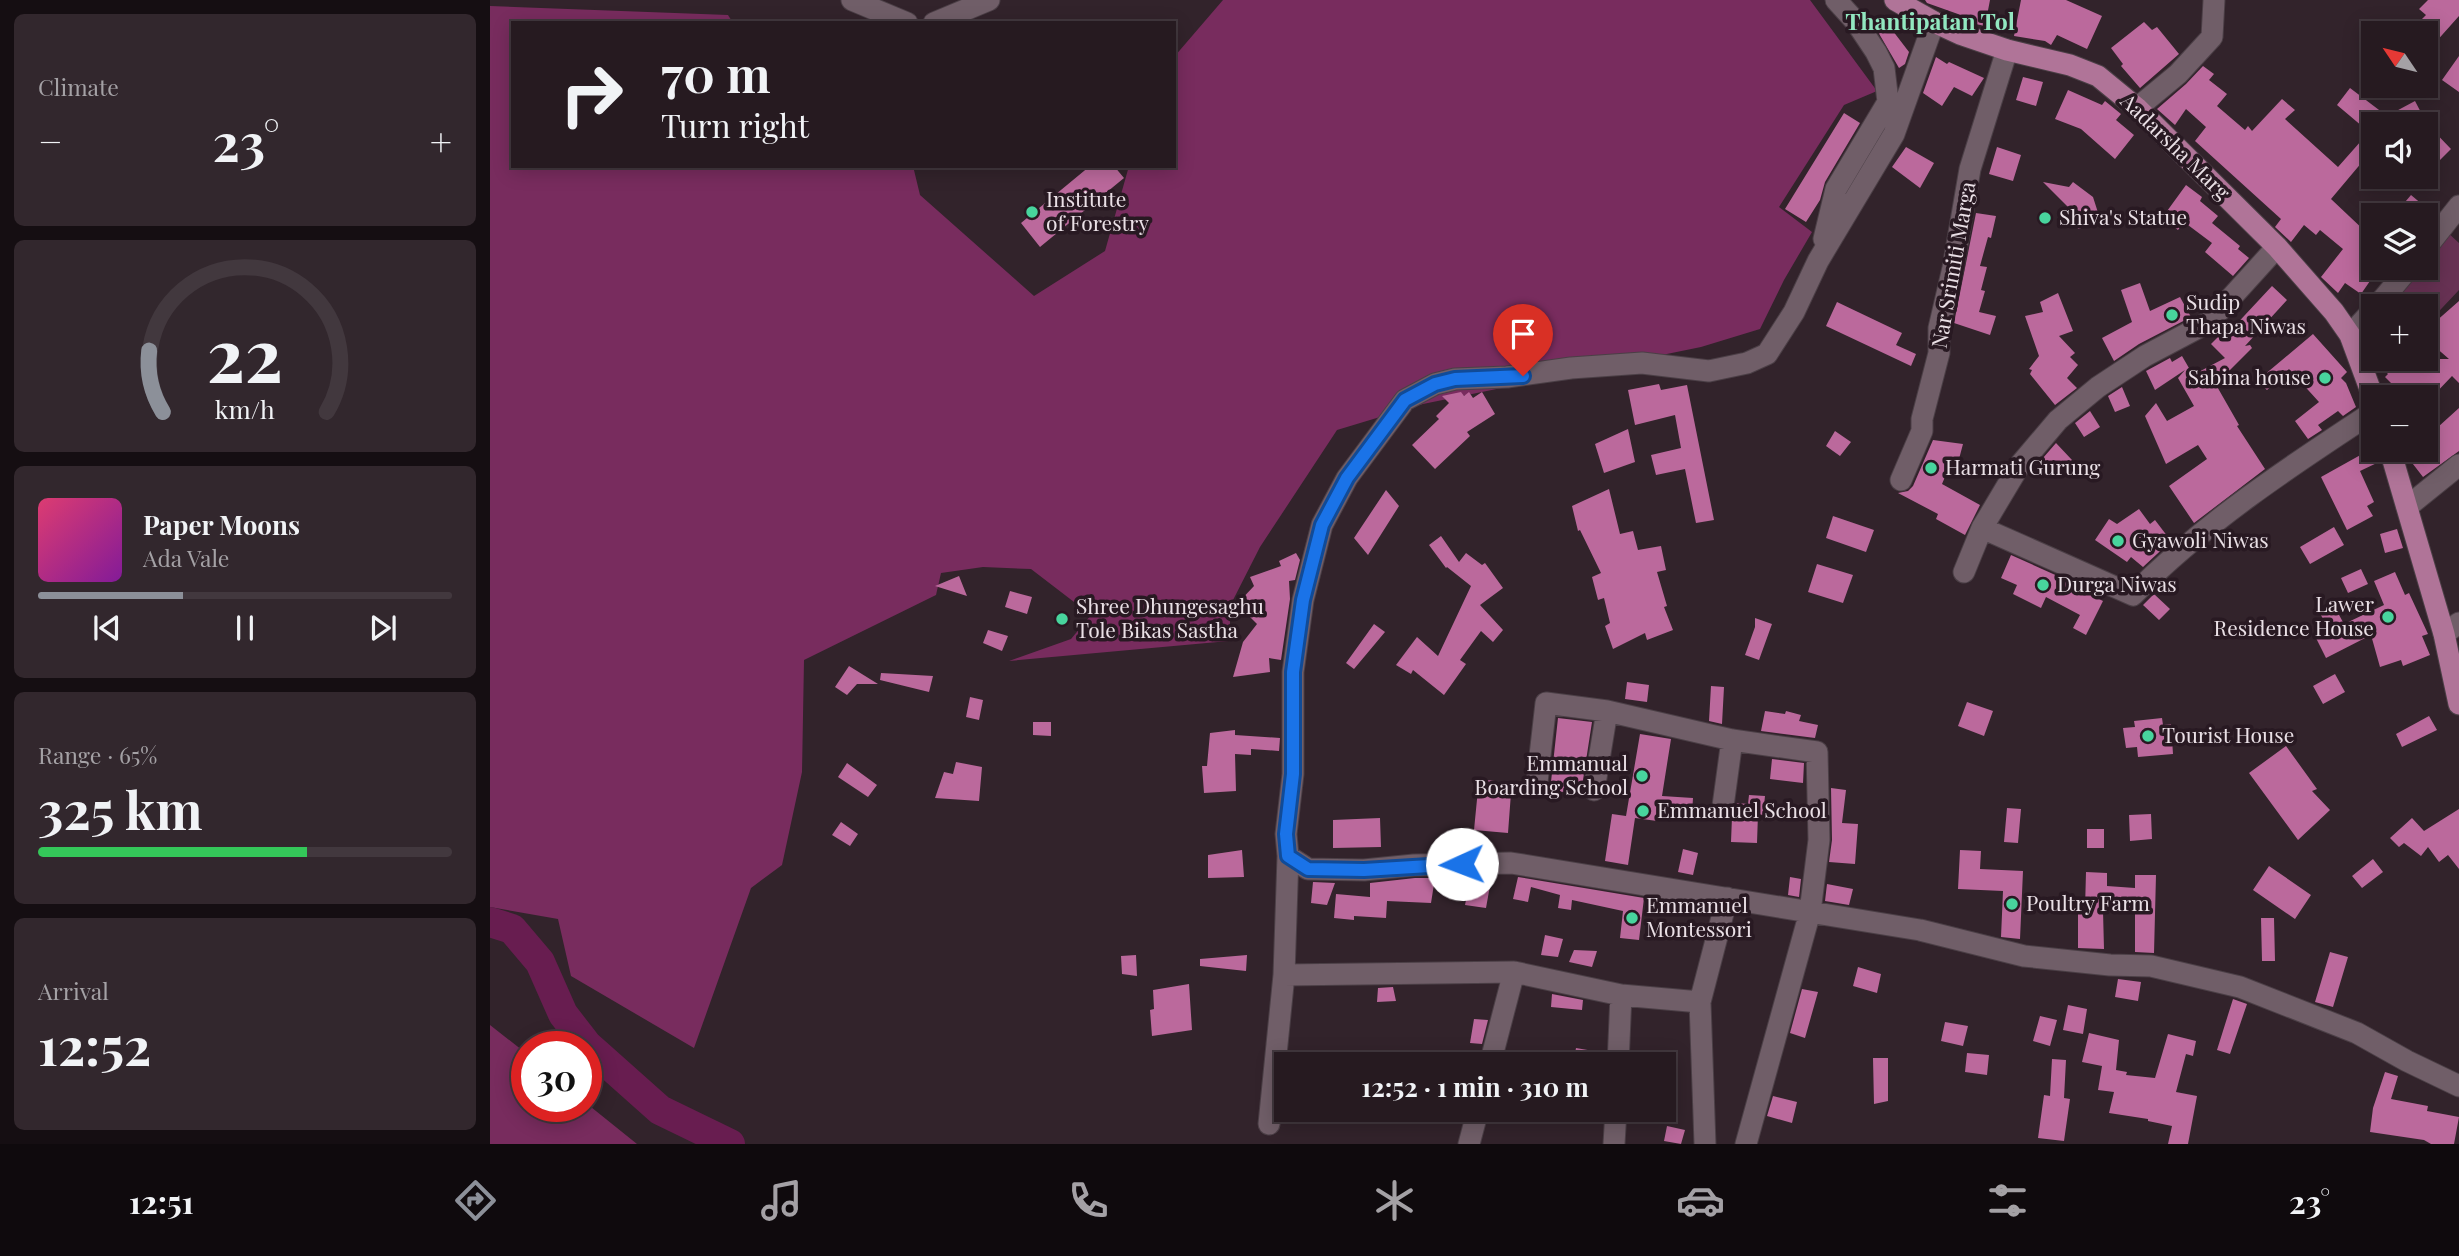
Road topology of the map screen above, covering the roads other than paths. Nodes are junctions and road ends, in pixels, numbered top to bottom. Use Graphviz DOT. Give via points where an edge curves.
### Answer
graph roads {
  1 [pos="852,0"];
  2 [pos="989,0"];
  3 [pos="1836,0"];
  4 [pos="1895,0"];
  5 [pos="2214,0"];
  6 [pos="902,21"];
  7 [pos="939,21"];
  8 [pos="1934,22"];
  9 [pos="2007,50"];
  10 [pos="2137,108"];
  11 [pos="2459,206"];
  12 [pos="2438,233"];
  13 [pos="2277,247"];
  14 [pos="1818,261"];
  15 [pos="2399,280"];
  16 [pos="2387,294"];
  17 [pos="2361,323"];
  18 [pos="2350,335"];
  19 [pos="2369,385"];
  20 [pos="2361,420"];
  21 [pos="2393,462"];
  22 [pos="2459,465"];
  23 [pos="1901,480"];
  24 [pos="2406,507"];
  25 [pos="1982,528"];
  26 [pos="1964,572"];
  27 [pos="2451,628"];
  28 [pos="2459,704"];
  29 [pos="1607,711"];
  30 [pos="1732,740"];
  31 [pos="1537,782"];
  32 [pos="1594,790"];
  33 [pos="1723,806"];
  34 [pos="1288,856"];
  35 [pos="1727,898"];
  36 [pos="1810,912"];
  37 [pos="1514,972"];
  38 [pos="1284,975"];
  39 [pos="1621,995"];
  40 [pos="1700,1002"];
  41 [pos="1493,1052"];
  42 [pos="1619,1052"];
  43 [pos="2459,1086"];
  44 [pos="1475,1122"];
  45 [pos="1615,1122"];
  46 [pos="1269,1124"];
  47 [pos="1469,1144"];
  48 [pos="1614,1144"];
  49 [pos="1705,1144"];
  50 [pos="1746,1144"];
  1 -- 6 [label="street"];
  2 -- 7 [label="street"];
  3 -- 14 [label="street" via="1876,52 1884,68 1888,102 1836,189"];
  4 -- 8 [label="main road, Aadarsha Marg"];
  5 -- 10 [label="street" via="2212,37"];
  8 -- 9 [label="main road, Aadarsha Marg"];
  8 -- 14 [label="street" via="1894,134"];
  9 -- 10 [label="main road, Aadarsha Marg" via="2098,76"];
  9 -- 23 [label="street, Nar Srimiti Marga" via="1970,169 1922,431"];
  10 -- 13 [label="main road, Aadarsha Marg"];
  11 -- 12 [label="street"];
  13 -- 18 [label="main road, Aadarsha Marg"];
  13 -- 25 [label="street" via="2208,322 2136,362 2058,420 2019,466"];
  14 -- 34 [label="street" via="1767,354 1747,363 1709,371 1642,363 1455,379 1405,400 1347,478 1322,525 1303,600 1293,672"];
  15 -- 16 [label="street"];
  17 -- 18 [label="street"];
  18 -- 19 [label="main road, Aadarsha Marg"];
  20 -- 25 [label="street" via="2229,510 2166,561 2133,595"];
  21 -- 24 [label="main road"];
  22 -- 24 [label="street"];
  24 -- 27 [label="main road"];
  25 -- 26 [label="street"];
  27 -- 28 [label="main road"];
  29 -- 30 [label="street"];
  29 -- 31 [label="street" via="1546,703"];
  29 -- 32 [label="street"];
  30 -- 33 [label="street"];
  30 -- 36 [label="street" via="1817,752 1819,840"];
  34 -- 35 [label="street" via="1308,869 1511,863"];
  34 -- 38 [label="street"];
  35 -- 36 [label="street"];
  35 -- 40 [label="street"];
  36 -- 43 [label="street" via="1920,930 2024,956 2151,966 2240,987 2357,1033"];
  36 -- 50 [label="street"];
  37 -- 38 [label="street"];
  37 -- 39 [label="street"];
  37 -- 41 [label="street"];
  38 -- 46 [label="street"];
  39 -- 40 [label="street"];
  39 -- 42 [label="street"];
  40 -- 49 [label="street"];
  44 -- 47 [label="street"];
  45 -- 48 [label="street"];
}
